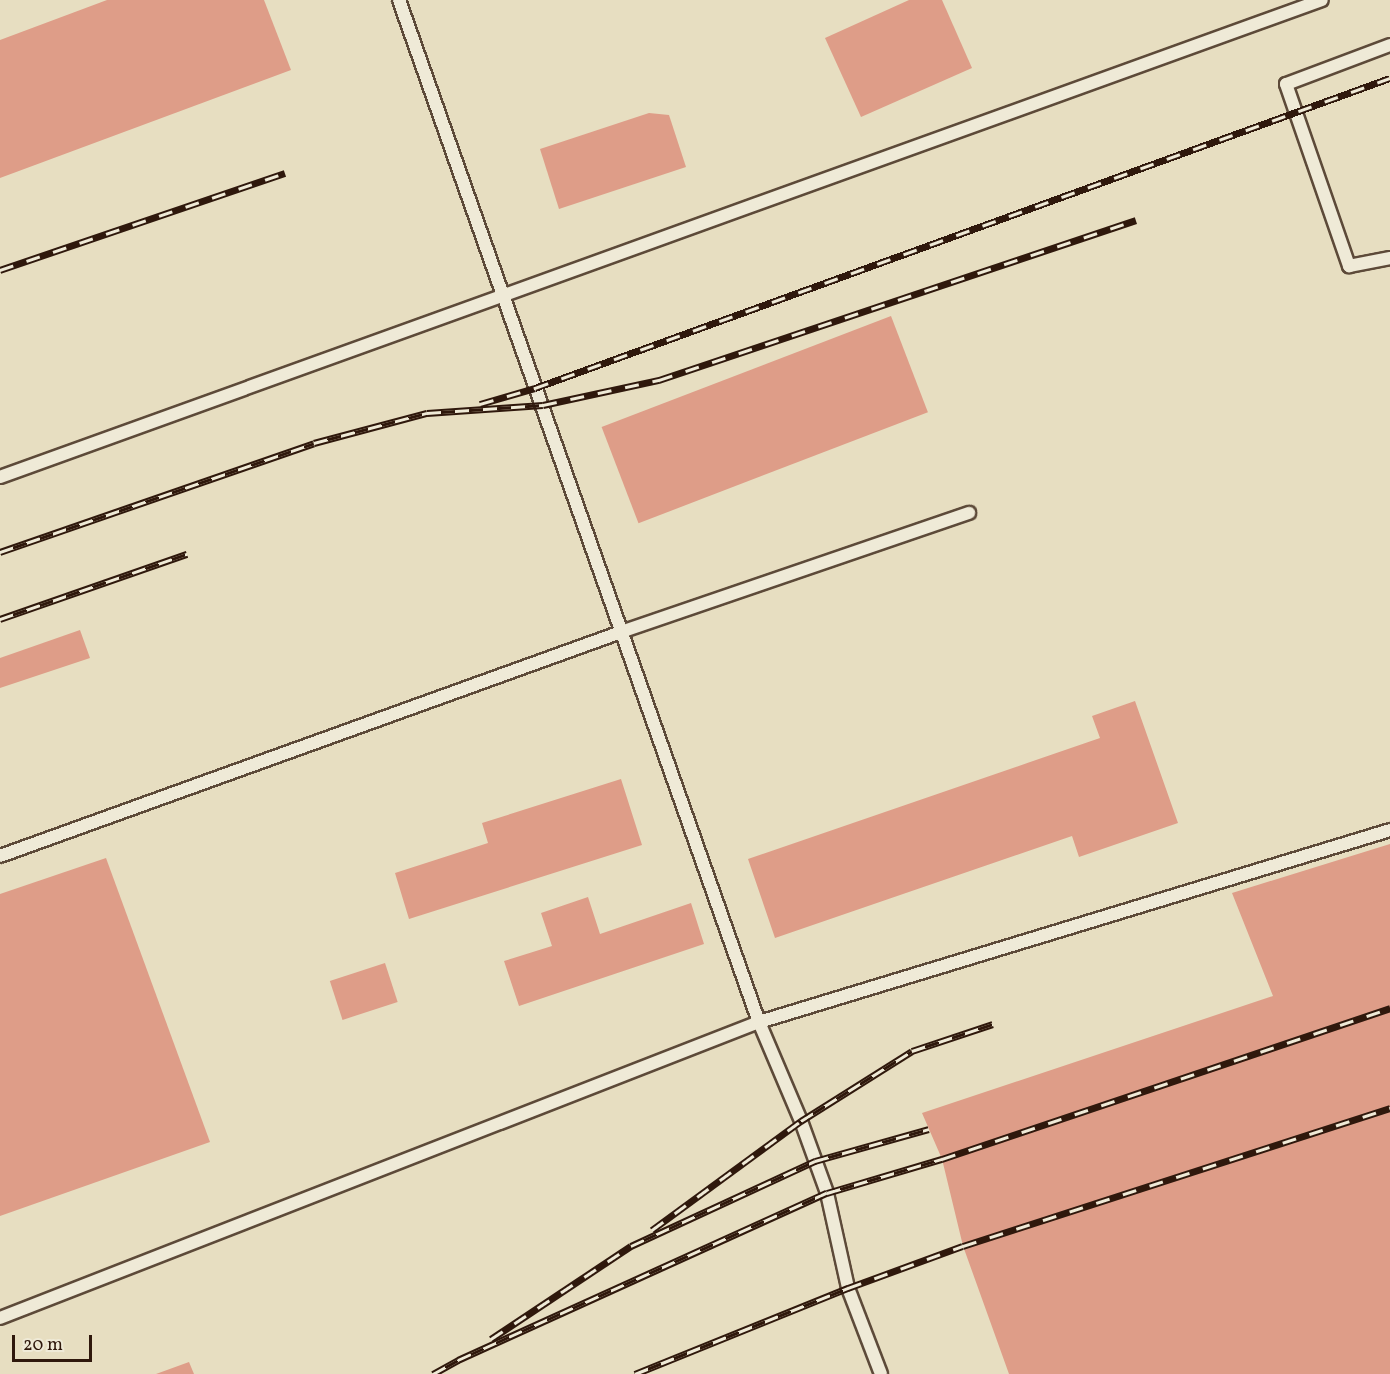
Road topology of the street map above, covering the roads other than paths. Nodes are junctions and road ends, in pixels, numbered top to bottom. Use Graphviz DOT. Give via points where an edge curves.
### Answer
graph roads {
  1 [pos="399,0"];
  2 [pos="1322,0"];
  3 [pos="1390,45"];
  4 [pos="1390,258"];
  5 [pos="502,294"];
  6 [pos="0,477"];
  7 [pos="969,513"];
  8 [pos="621,632"];
  9 [pos="1390,830"];
  10 [pos="0,856"];
  11 [pos="759,1022"];
  12 [pos="0,1318"];
  13 [pos="881,1374"];
  1 -- 5 [label="lane"];
  2 -- 5 [label="lane"];
  3 -- 4 [label="lane" via="1286,84 1349,266"];
  5 -- 6 [label="lane"];
  5 -- 8 [label="lane"];
  7 -- 8 [label="lane"];
  8 -- 10 [label="lane"];
  8 -- 11 [label="lane"];
  9 -- 11 [label="lane"];
  11 -- 12 [label="lane"];
  11 -- 13 [label="lane" via="827,1193 848,1288"];
}
